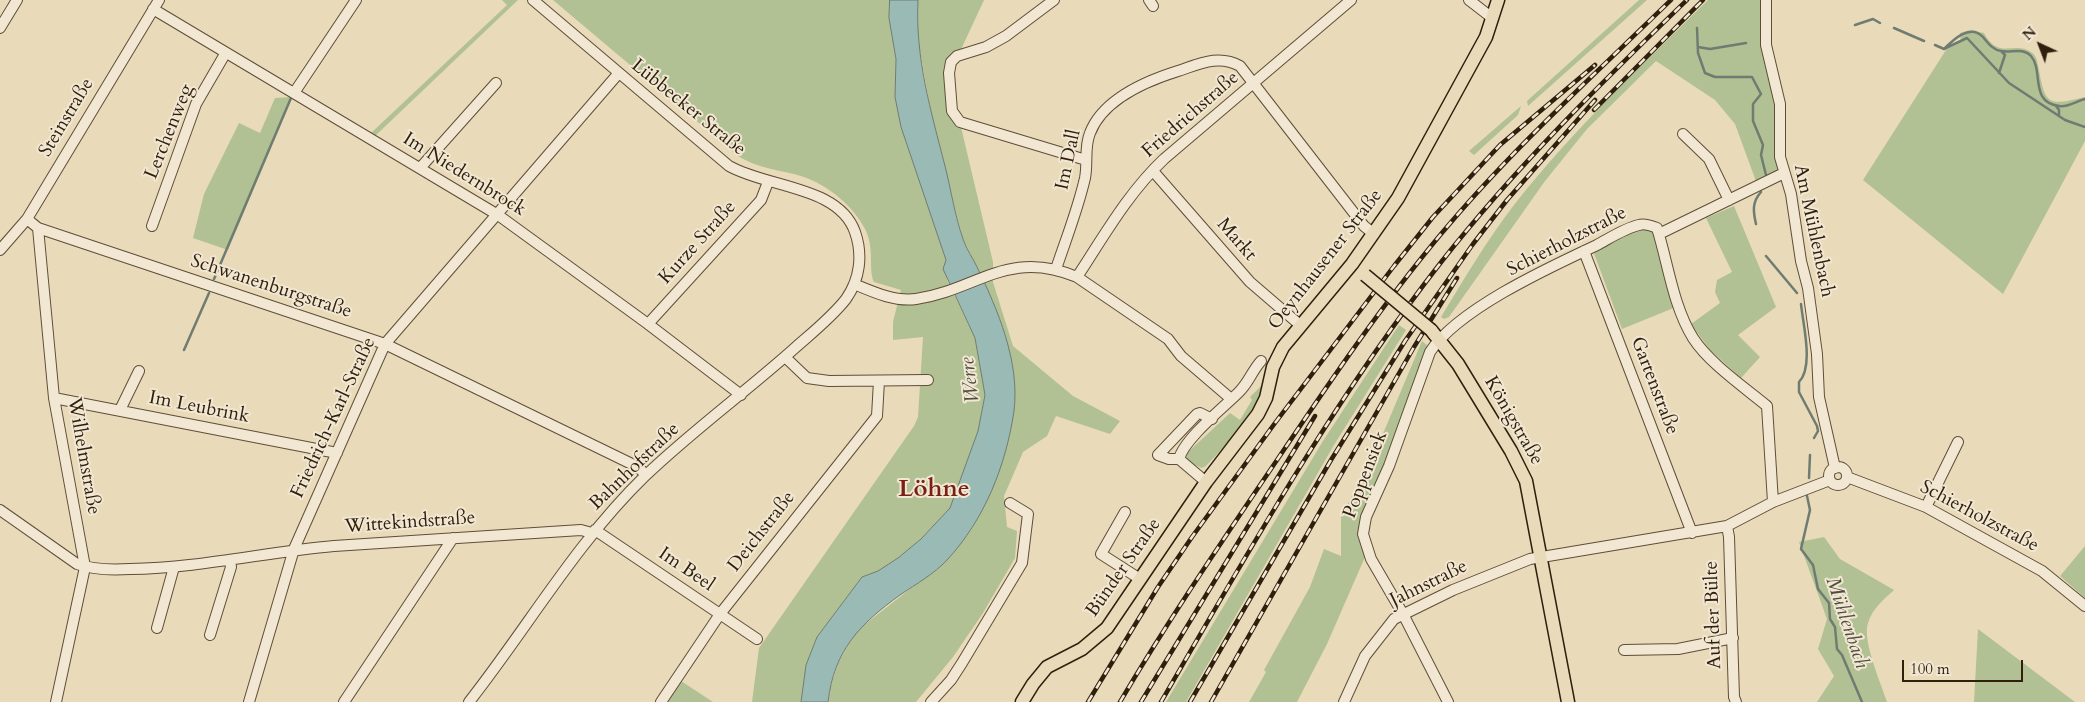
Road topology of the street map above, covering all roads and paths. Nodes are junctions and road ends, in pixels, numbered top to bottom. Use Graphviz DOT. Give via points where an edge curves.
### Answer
graph roads {
  1 [pos="17,0"];
  2 [pos="356,0"];
  3 [pos="533,0"];
  4 [pos="1054,0"];
  5 [pos="1352,0"];
  6 [pos="1469,0"];
  7 [pos="1498,0"];
  8 [pos="1766,0"];
  9 [pos="155,3"];
  10 [pos="1491,17"];
  11 [pos="0,28"];
  12 [pos="225,54"];
  13 [pos="618,74"];
  14 [pos="496,83"];
  15 [pos="1253,84"];
  16 [pos="294,93"];
  17 [pos="1683,134"];
  18 [pos="1086,160"];
  19 [pos="421,167"];
  20 [pos="1153,171"];
  21 [pos="1784,173"];
  22 [pos="768,182"];
  23 [pos="1729,200"];
  24 [pos="498,215"];
  25 [pos="27,219"];
  26 [pos="152,226"];
  27 [pos="38,228"];
  28 [pos="1374,234"];
  29 [pos="1659,234"];
  30 [pos="0,250"];
  31 [pos="1584,251"];
  32 [pos="1352,264"];
  33 [pos="1056,269"];
  34 [pos="1077,277"];
  35 [pos="854,284"];
  36 [pos="648,324"];
  37 [pos="1300,325"];
  38 [pos="1435,334"];
  39 [pos="385,344"];
  40 [pos="785,357"];
  41 [pos="1261,361"];
  42 [pos="139,371"];
  43 [pos="928,380"];
  44 [pos="879,381"];
  45 [pos="741,395"];
  46 [pos="54,398"];
  47 [pos="1230,398"];
  48 [pos="120,410"];
  49 [pos="1212,419"];
  50 [pos="1241,438"];
  51 [pos="1958,442"];
  52 [pos="337,453"];
  53 [pos="1179,459"];
  54 [pos="1835,468"];
  55 [pos="646,475"];
  56 [pos="1847,477"];
  57 [pos="1830,480"];
  58 [pos="1206,482"];
  59 [pos="1773,502"];
  60 [pos="1010,503"];
  61 [pos="1926,507"];
  62 [pos="0,510"];
  63 [pos="1125,512"];
  64 [pos="1727,526"];
  65 [pos="594,532"];
  66 [pos="1692,533"];
  67 [pos="453,538"];
  68 [pos="294,549"];
  69 [pos="1542,557"];
  70 [pos="230,560"];
  71 [pos="85,567"];
  72 [pos="174,567"];
  73 [pos="1140,579"];
  74 [pos="2085,606"];
  75 [pos="720,614"];
  76 [pos="1403,614"];
  77 [pos="157,628"];
  78 [pos="210,634"];
  79 [pos="1733,638"];
  80 [pos="757,639"];
  81 [pos="1624,650"];
  82 [pos="56,702"];
  83 [pos="249,702"];
  84 [pos="344,702"];
  85 [pos="469,702"];
  86 [pos="661,702"];
  87 [pos="930,702"];
  88 [pos="1022,702"];
  89 [pos="1344,702"];
  90 [pos="1448,702"];
  91 [pos="1568,702"];
  92 [pos="1736,702"];
  1 -- 11 [label="street"];
  2 -- 16 [label="street"];
  3 -- 13 [label="street, Lübbecker Straße"];
  4 -- 18 [label="street" via="1006,36 986,48 957,56 951,62 952,111 960,122"];
  5 -- 15 [label="street, Friedrichstraße"];
  6 -- 10 [label="street"];
  7 -- 10 [label="main road, Oeynhausener Straße"];
  8 -- 21 [label="street, Am Mühlenbach" via="1766,45 1780,104"];
  9 -- 12 [label="street, Im Niedernbrock"];
  9 -- 25 [label="street, Steinstraße"];
  10 -- 28 [label="main road, Oeynhausener Straße" via="1486,37 1398,198"];
  12 -- 16 [label="street, Im Niedernbrock"];
  12 -- 26 [label="street, Lerchenweg" via="196,104"];
  13 -- 22 [label="street, Lübbecker Straße" via="721,160 738,172"];
  13 -- 24 [label="street, Friedrich-Karl-Straße"];
  14 -- 19 [label="street"];
  15 -- 18 [label="street, Im Dall" via="1240,66 1227,60 1204,62 1143,83 1097,121 1090,133"];
  15 -- 20 [label="street, Friedrichstraße"];
  15 -- 28 [label="street, Im Dall" via="1364,226"];
  16 -- 19 [label="street, Im Niedernbrock"];
  17 -- 23 [label="street" via="1709,159"];
  18 -- 33 [label="street, Im Dall" via="1085,177"];
  19 -- 24 [label="street, Im Niedernbrock"];
  20 -- 34 [label="street, Friedrichstraße" via="1116,216"];
  20 -- 37 [label="street, Markt" via="1250,282"];
  21 -- 23 [label="street"];
  21 -- 54 [label="street, Am Mühlenbach" via="1791,194 1814,320 1819,397"];
  22 -- 35 [label="street, Lübbecker Straße" via="822,197 844,215 855,231 860,253"];
  22 -- 36 [label="street, Kurze Straße" via="761,200"];
  23 -- 29 [label="street"];
  24 -- 36 [label="street, Im Niedernbrock"];
  24 -- 39 [label="street, Friedrich-Karl-Straße"];
  25 -- 27 [label="street"];
  25 -- 30 [label="street, Steinstraße"];
  27 -- 39 [label="street, Schwanenburgstraße"];
  27 -- 46 [label="street, Wilhelmstraße"];
  28 -- 32 [label="main road, Oeynhausener Straße"];
  29 -- 31 [label="street, Schierholzstraße" via="1657,228 1640,224"];
  29 -- 59 [label="street" via="1684,321 1694,339 1767,406"];
  31 -- 38 [label="street, Schierholzstraße"];
  31 -- 66 [label="street, Gartenstraße"];
  32 -- 37 [label="main road, Oeynhausener Straße"];
  32 -- 38 [label="main road, Königstraße, bridge"];
  33 -- 34 [label="street"];
  33 -- 35 [label="street" via="1008,269 915,299 893,298"];
  34 -- 47 [label="street" via="1168,340 1181,356"];
  35 -- 40 [label="street, Bahnhofstraße" via="838,308"];
  36 -- 45 [label="street, Im Niedernbrock"];
  37 -- 50 [label="main road, Oeynhausener Straße" via="1277,357 1264,405"];
  38 -- 69 [label="main road, Königstraße" via="1512,451 1526,481"];
  38 -- 76 [label="street, Poppensiek" via="1389,466 1366,517 1363,534 1371,559"];
  39 -- 52 [label="street, Friedrich-Karl-Straße"];
  39 -- 55 [label="street, Schwanenburgstraße" via="638,468"];
  40 -- 44 [label="street" via="807,378"];
  40 -- 45 [label="street, Bahnhofstraße"];
  41 -- 47 [label="street" via="1251,378"];
  42 -- 48 [label="street"];
  43 -- 44 [label="street"];
  44 -- 75 [label="street, Deichstraße" via="877,416"];
  45 -- 55 [label="street, Bahnhofstraße"];
  46 -- 48 [label="street, Im Leubrink"];
  46 -- 71 [label="street, Wilhelmstraße"];
  47 -- 49 [label="street"];
  48 -- 52 [label="street, Im Leubrink"];
  49 -- 53 [label="street" via="1185,445"];
  49 -- 53 [label="street" via="1197,414 1158,455"];
  50 -- 58 [label="main road, Bünder Straße"];
  51 -- 61 [label="street"];
  52 -- 68 [label="street, Friedrich-Karl-Straße"];
  53 -- 58 [label="street"];
  54 -- 56 [label="street" via="1842,468"];
  54 -- 57 [label="street" via="1829,474"];
  55 -- 65 [label="street, Bahnhofstraße"];
  56 -- 57 [label="street" via="1841,485"];
  56 -- 61 [label="street, Schierholzstraße"];
  57 -- 59 [label="street, Jahnstraße"];
  58 -- 73 [label="main road, Bünder Straße"];
  59 -- 64 [label="street, Jahnstraße"];
  60 -- 87 [label="street" via="1028,514 1022,563 962,664"];
  61 -- 74 [label="street, Schierholzstraße" via="2042,571"];
  62 -- 71 [label="street, Wittekindstraße"];
  63 -- 73 [label="street" via="1101,554"];
  64 -- 66 [label="street, Jahnstraße"];
  64 -- 79 [label="street, Auf der Bülte"];
  65 -- 67 [label="street, Wittekindstraße" via="581,530"];
  65 -- 75 [label="street, Im Beel"];
  65 -- 85 [label="street, Bahnhofstraße"];
  66 -- 69 [label="street, Jahnstraße"];
  67 -- 68 [label="street, Wittekindstraße"];
  67 -- 84 [label="street"];
  68 -- 70 [label="street, Wittekindstraße"];
  68 -- 83 [label="street, Friedrich-Karl-Straße"];
  69 -- 76 [label="street, Jahnstraße" via="1490,574"];
  69 -- 91 [label="main road, Königstraße"];
  70 -- 72 [label="street, Wittekindstraße"];
  70 -- 78 [label="street" via="231,567"];
  71 -- 72 [label="street, Wittekindstraße" via="116,570"];
  71 -- 82 [label="street, Wilhelmstraße"];
  72 -- 77 [label="street"];
  73 -- 88 [label="main road, Bünder Straße" via="1107,628 1082,648 1047,667"];
  75 -- 80 [label="street, Im Beel"];
  75 -- 86 [label="street, Deichstraße"];
  76 -- 89 [label="street, Jahnstraße" via="1382,632 1365,656"];
  76 -- 90 [label="street, Poppensiek"];
  79 -- 81 [label="street" via="1678,649"];
  79 -- 92 [label="street, Auf der Bülte"];
}
